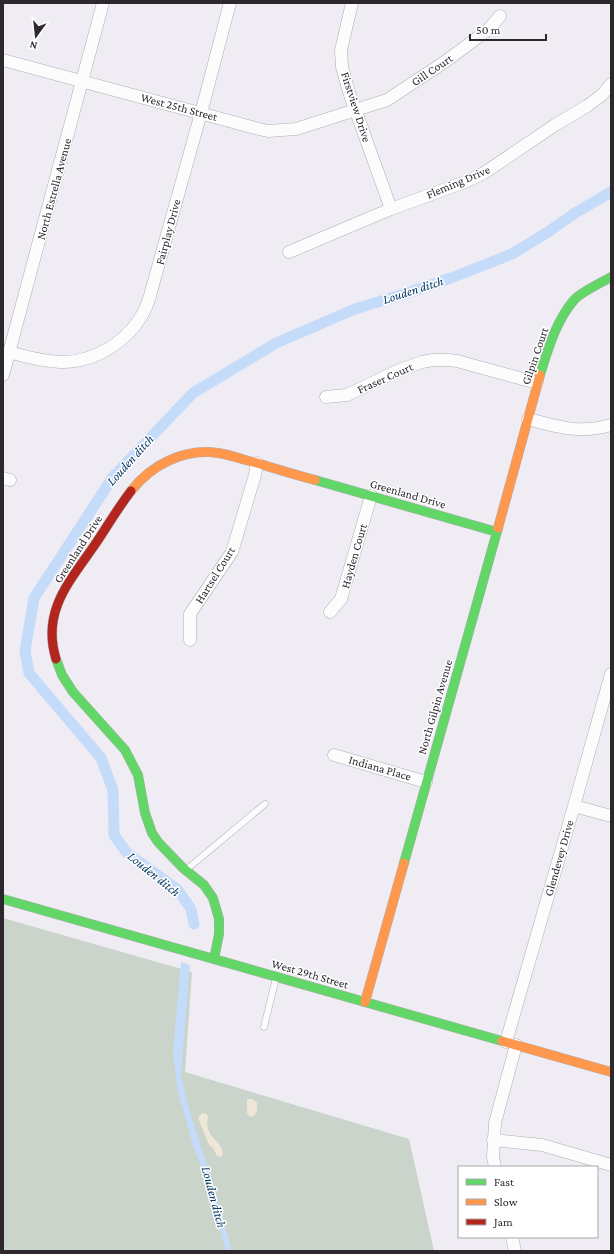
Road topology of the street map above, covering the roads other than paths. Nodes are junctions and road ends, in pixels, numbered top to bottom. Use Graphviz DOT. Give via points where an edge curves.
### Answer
graph roads {
  1 [pos="103,3"];
  2 [pos="230,3"];
  3 [pos="352,3"];
  4 [pos="500,16"];
  5 [pos="3,60"];
  6 [pos="83,81"];
  7 [pos="611,84"];
  8 [pos="355,110"];
  9 [pos="201,113"];
  10 [pos="391,209"];
  11 [pos="289,252"];
  12 [pos="611,277"];
  13 [pos="9,352"];
  14 [pos="3,375"];
  15 [pos="537,383"];
  16 [pos="326,398"];
  17 [pos="528,419"];
  18 [pos="611,425"];
  19 [pos="257,464"];
  20 [pos="371,496"];
  21 [pos="497,532"];
  22 [pos="330,612"];
  23 [pos="190,640"];
  24 [pos="611,674"];
  25 [pos="334,755"];
  26 [pos="426,782"];
  27 [pos="265,804"];
  28 [pos="574,806"];
  29 [pos="611,816"];
  30 [pos="186,870"];
  31 [pos="3,899"];
  32 [pos="214,959"];
  33 [pos="276,977"];
  34 [pos="365,1002"];
  35 [pos="264,1027"];
  36 [pos="511,1044"];
  37 [pos="611,1072"];
  38 [pos="494,1140"];
  39 [pos="611,1165"];
  40 [pos="495,1166"];
  41 [pos="512,1238"];
  42 [pos="515,1251"];
  1 -- 6 [label="street, North Estrella Avenue"];
  2 -- 9 [label="street, Fairplay Drive"];
  3 -- 8 [label="street, Firstview Drive" via="341,50 342,67"];
  4 -- 8 [label="street, Gill Court" via="490,29 394,96"];
  5 -- 6 [label="street, West 25th Street"];
  6 -- 9 [label="street, West 25th Street"];
  6 -- 13 [label="street, North Estrella Avenue"];
  7 -- 10 [label="street, Fleming Drive" via="602,95 587,106 484,173"];
  8 -- 9 [label="street, West 25th Street" via="296,129 279,131 255,128"];
  8 -- 10 [label="street, Firstview Drive"];
  9 -- 13 [label="street, Fairplay Drive" via="151,292 138,321 116,343 89,358 51,361"];
  10 -- 11 [label="street, Fleming Drive"];
  12 -- 15 [label="street, Gilpin Court" via="575,299 551,341"];
  13 -- 14 [label="street, North Estrella Avenue"];
  15 -- 16 [label="street, Fraser Court" via="457,361 433,360 403,368 347,395"];
  15 -- 17 [label="street, Gilpin Court"];
  17 -- 18 [label="street" via="578,430"];
  17 -- 21 [label="street, North Gilpin Avenue"];
  19 -- 20 [label="street, Greenland Drive"];
  19 -- 23 [label="street, Hartsel Court" via="232,552 190,614"];
  19 -- 30 [label="street, Greenland Drive" via="209,451 173,458 160,464 143,477 123,503 67,586 54,615 54,648 66,682 125,750 138,774 145,814 152,833"];
  20 -- 21 [label="street, Greenland Drive"];
  20 -- 22 [label="street, Hayden Court" via="341,599"];
  21 -- 26 [label="street, North Gilpin Avenue"];
  24 -- 28 [label="street, Glendevey Drive"];
  25 -- 26 [label="street, Indiana Place"];
  26 -- 34 [label="street, North Gilpin Avenue"];
  27 -- 30 [label="lane"];
  28 -- 29 [label="street"];
  28 -- 36 [label="street, Glendevey Drive"];
  30 -- 32 [label="street, Greenland Drive" via="204,885 216,905 219,934"];
  31 -- 32 [label="street, West 29th Street"];
  32 -- 33 [label="street, West 29th Street"];
  33 -- 34 [label="street, West 29th Street"];
  33 -- 35 [label="lane"];
  34 -- 36 [label="street, West 29th Street"];
  36 -- 37 [label="street, West 29th Street"];
  36 -- 38 [label="street, Glendevey Drive" via="495,1122"];
  38 -- 39 [label="street" via="542,1145"];
  38 -- 40 [label="street, Glendevey Drive"];
  41 -- 42 [label="street"];
}
